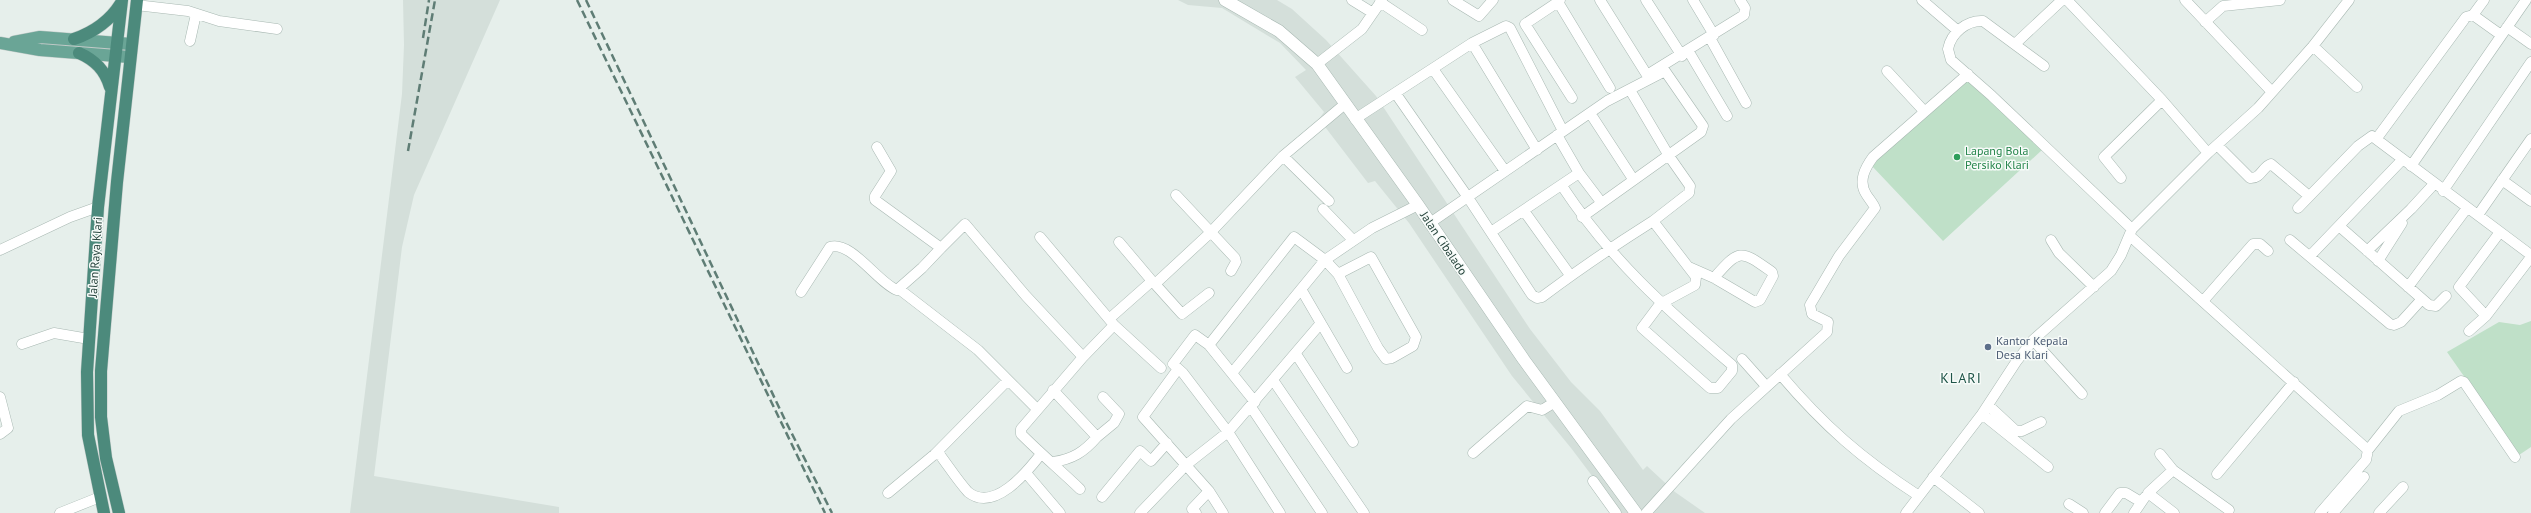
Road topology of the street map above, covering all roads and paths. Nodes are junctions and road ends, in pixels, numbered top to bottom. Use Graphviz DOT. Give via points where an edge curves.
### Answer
graph roads {
  1 [pos="122,0"];
  2 [pos="1225,0"];
  3 [pos="1352,0"];
  4 [pos="1453,0"];
  5 [pos="1493,0"];
  6 [pos="1600,0"];
  7 [pos="1646,0"];
  8 [pos="1693,0"];
  9 [pos="1740,0"];
  10 [pos="1922,0"];
  11 [pos="2062,0"];
  12 [pos="2066,0"];
  13 [pos="2184,0"];
  14 [pos="2279,0"];
  15 [pos="2350,0"];
  16 [pos="2484,0"];
  17 [pos="2526,0"];
  18 [pos="1381,1"];
  19 [pos="1559,1"];
  20 [pos="136,3"];
  21 [pos="2226,3"];
  22 [pos="1373,13"];
  23 [pos="196,14"];
  24 [pos="2473,15"];
  25 [pos="2205,22"];
  26 [pos="277,29"];
  27 [pos="1422,30"];
  28 [pos="1958,31"];
  29 [pos="2504,31"];
  30 [pos="1712,36"];
  31 [pos="74,39"];
  32 [pos="190,41"];
  33 [pos="4,43"];
  34 [pos="116,43"];
  35 [pos="1472,43"];
  36 [pos="131,44"];
  37 [pos="2015,44"];
  38 [pos="2531,44"];
  39 [pos="2313,46"];
  40 [pos="79,53"];
  41 [pos="1685,54"];
  42 [pos="115,56"];
  43 [pos="129,57"];
  44 [pos="2531,62"];
  45 [pos="1317,64"];
  46 [pos="2044,66"];
  47 [pos="1433,69"];
  48 [pos="1887,72"];
  49 [pos="1968,74"];
  50 [pos="2357,87"];
  51 [pos="1610,88"];
  52 [pos="111,90"];
  53 [pos="1630,90"];
  54 [pos="2272,92"];
  55 [pos="1396,94"];
  56 [pos="1572,98"];
  57 [pos="2162,100"];
  58 [pos="1746,103"];
  59 [pos="1340,108"];
  60 [pos="1924,112"];
  61 [pos="1590,113"];
  62 [pos="1726,116"];
  63 [pos="1355,120"];
  64 [pos="1560,133"];
  65 [pos="2376,138"];
  66 [pos="2216,145"];
  67 [pos="2529,146"];
  68 [pos="877,147"];
  69 [pos="1537,150"];
  70 [pos="2208,153"];
  71 [pos="1283,156"];
  72 [pos="1669,156"];
  73 [pos="2402,160"];
  74 [pos="2411,166"];
  75 [pos="1505,171"];
  76 [pos="1579,173"];
  77 [pos="2121,178"];
  78 [pos="1634,179"];
  79 [pos="2502,180"];
  80 [pos="2434,184"];
  81 [pos="1562,186"];
  82 [pos="2444,190"];
  83 [pos="1176,195"];
  84 [pos="1467,196"];
  85 [pos="2309,196"];
  86 [pos="2531,201"];
  87 [pos="1601,202"];
  88 [pos="1418,205"];
  89 [pos="98,207"];
  90 [pos="2298,208"];
  91 [pos="2467,208"];
  92 [pos="2411,210"];
  93 [pos="1524,211"];
  94 [pos="1582,216"];
  95 [pos="2478,216"];
  96 [pos="1653,221"];
  97 [pos="1430,222"];
  98 [pos="2339,226"];
  99 [pos="1491,232"];
  100 [pos="2131,232"];
  101 [pos="2500,232"];
  102 [pos="1210,233"];
  103 [pos="1040,237"];
  104 [pos="1352,240"];
  105 [pos="2051,240"];
  106 [pos="2290,240"];
  107 [pos="1119,242"];
  108 [pos="941,248"];
  109 [pos="0,250"];
  110 [pos="1609,250"];
  111 [pos="2268,251"];
  112 [pos="2367,251"];
  113 [pos="2310,256"];
  114 [pos="2531,256"];
  115 [pos="1325,260"];
  116 [pos="2378,261"];
  117 [pos="1688,266"];
  118 [pos="1231,271"];
  119 [pos="1338,274"];
  120 [pos="1570,276"];
  121 [pos="1714,278"];
  122 [pos="1154,283"];
  123 [pos="2094,287"];
  124 [pos="2408,287"];
  125 [pos="899,289"];
  126 [pos="1301,289"];
  127 [pos="801,292"];
  128 [pos="1209,293"];
  129 [pos="2446,296"];
  130 [pos="2422,299"];
  131 [pos="2204,300"];
  132 [pos="1660,304"];
  133 [pos="2486,316"];
  134 [pos="1112,322"];
  135 [pos="1321,324"];
  136 [pos="2469,331"];
  137 [pos="89,339"];
  138 [pos="2033,340"];
  139 [pos="22,344"];
  140 [pos="1208,345"];
  141 [pos="1296,354"];
  142 [pos="1083,357"];
  143 [pos="1742,359"];
  144 [pos="1161,368"];
  145 [pos="1347,368"];
  146 [pos="1178,369"];
  147 [pos="1232,373"];
  148 [pos="1780,374"];
  149 [pos="1008,380"];
  150 [pos="1273,380"];
  151 [pos="2294,382"];
  152 [pos="1766,386"];
  153 [pos="1053,390"];
  154 [pos="2082,394"];
  155 [pos="0,397"];
  156 [pos="1103,397"];
  157 [pos="1253,405"];
  158 [pos="1551,405"];
  159 [pos="1988,405"];
  160 [pos="1037,409"];
  161 [pos="1982,414"];
  162 [pos="2042,422"];
  163 [pos="1228,432"];
  164 [pos="0,434"];
  165 [pos="1097,437"];
  166 [pos="1353,442"];
  167 [pos="1167,443"];
  168 [pos="2368,450"];
  169 [pos="1473,453"];
  170 [pos="935,454"];
  171 [pos="1041,454"];
  172 [pos="2160,454"];
  173 [pos="2515,457"];
  174 [pos="1053,462"];
  175 [pos="1186,465"];
  176 [pos="2048,467"];
  177 [pos="2173,470"];
  178 [pos="1026,473"];
  179 [pos="2217,474"];
  180 [pos="2364,477"];
  181 [pos="1933,478"];
  182 [pos="1593,481"];
  183 [pos="2403,487"];
  184 [pos="1080,489"];
  185 [pos="1210,491"];
  186 [pos="888,493"];
  187 [pos="2148,493"];
  188 [pos="1919,496"];
  189 [pos="100,497"];
  190 [pos="1102,497"];
  191 [pos="2141,502"];
  192 [pos="2069,504"];
  193 [pos="2229,510"];
  194 [pos="1192,512"];
  195 [pos="60,513"];
  196 [pos="104,513"];
  197 [pos="119,513"];
  198 [pos="1060,513"];
  199 [pos="1140,513"];
  200 [pos="1223,513"];
  201 [pos="1280,513"];
  202 [pos="1322,513"];
  203 [pos="1364,513"];
  204 [pos="1616,513"];
  205 [pos="1636,513"];
  206 [pos="1646,513"];
  207 [pos="1906,513"];
  208 [pos="1979,513"];
  209 [pos="2083,513"];
  210 [pos="2105,513"];
  211 [pos="2134,513"];
  212 [pos="2174,513"];
  213 [pos="2320,513"];
  214 [pos="2333,513"];
  215 [pos="2380,513"];
  1 -- 31 [label="highway" via="107,20 92,31"];
  1 -- 34 [label="highway, Jalan Raya Klari"];
  2 -- 45 [label="street, Jalan Cibalado" via="1279,31"];
  3 -- 22 [label="street"];
  4 -- 5 [label="street" via="1479,16"];
  6 -- 41 [label="street" via="1647,75"];
  7 -- 41 [label="street"];
  8 -- 30 [label="street"];
  9 -- 30 [label="street" via="1745,8 1744,16"];
  10 -- 28 [label="street"];
  11 -- 37 [label="street"];
  12 -- 57 [label="street"];
  13 -- 25 [label="street"];
  14 -- 21 [label="street"];
  15 -- 39 [label="street"];
  16 -- 24 [label="street"];
  17 -- 29 [label="street"];
  18 -- 22 [label="street"];
  18 -- 27 [label="street"];
  19 -- 51 [label="street"];
  19 -- 56 [label="street" via="1525,24"];
  20 -- 23 [label="street"];
  20 -- 36 [label="highway, Jalan Raya Klari"];
  21 -- 25 [label="street"];
  22 -- 45 [label="street" via="1362,29"];
  23 -- 26 [label="street" via="219,21"];
  23 -- 32 [label="street"];
  24 -- 29 [label="street"];
  24 -- 65 [label="street" via="2466,16"];
  25 -- 54 [label="street"];
  28 -- 37 [label="street" via="1972,21 1983,21"];
  28 -- 49 [label="street" via="1948,44 1948,56"];
  29 -- 38 [label="street"];
  29 -- 74 [label="street"];
  30 -- 41 [label="street"];
  30 -- 58 [label="street"];
  31 -- 33 [label="main road" via="40,37"];
  31 -- 34 [label="main road"];
  33 -- 40 [label="main road" via="40,50"];
  34 -- 36 [label="main road"];
  34 -- 42 [label="highway, Jalan Raya Klari"];
  35 -- 47 [label="street"];
  35 -- 64 [label="street" via="1502,26 1510,28"];
  35 -- 69 [label="street"];
  36 -- 43 [label="highway, Jalan Raya Klari"];
  37 -- 46 [label="street"];
  39 -- 50 [label="street"];
  39 -- 54 [label="street"];
  40 -- 42 [label="main road"];
  40 -- 52 [label="highway" via="102,70"];
  41 -- 62 [label="street"];
  42 -- 43 [label="main road"];
  42 -- 52 [label="highway, Jalan Raya Klari"];
  43 -- 197 [label="highway, Jalan Raya Klari" via="101,371 101,418 106,458"];
  44 -- 82 [label="street"];
  45 -- 59 [label="street, Jalan Cibalado"];
  47 -- 55 [label="street"];
  47 -- 75 [label="street"];
  48 -- 60 [label="street"];
  49 -- 60 [label="street"];
  49 -- 100 [label="street"];
  52 -- 89 [label="highway, Jalan Raya Klari"];
  53 -- 61 [label="street"];
  53 -- 72 [label="street"];
  53 -- 72 [label="street" via="1665,71 1702,126 1701,132"];
  54 -- 66 [label="street"];
  55 -- 63 [label="street"];
  55 -- 84 [label="street"];
  57 -- 70 [label="street"];
  57 -- 77 [label="street" via="2104,157"];
  59 -- 63 [label="street, Jalan Cibalado"];
  59 -- 71 [label="street"];
  60 -- 148 [label="street" via="1873,157 1866,167 1862,178 1863,188 1875,208 1839,256 1810,305 1812,314 1828,322 1829,329 1816,345"];
  61 -- 64 [label="street"];
  61 -- 78 [label="street"];
  63 -- 88 [label="street, Jalan Cibalado"];
  64 -- 69 [label="street"];
  64 -- 76 [label="street"];
  65 -- 73 [label="street"];
  65 -- 85 [label="street" via="2367,138"];
  66 -- 70 [label="street"];
  66 -- 85 [label="street" via="2250,178 2258,176 2271,164"];
  67 -- 79 [label="street"];
  68 -- 108 [label="street" via="891,172 875,200"];
  69 -- 75 [label="street"];
  70 -- 100 [label="street"];
  71 -- 102 [label="street"];
  71 -- 104 [label="street" via="1326,205"];
  72 -- 78 [label="street"];
  72 -- 96 [label="street" via="1690,186 1690,190"];
  73 -- 74 [label="street"];
  73 -- 98 [label="street"];
  74 -- 80 [label="street"];
  75 -- 84 [label="street"];
  76 -- 81 [label="street"];
  76 -- 87 [label="street"];
  78 -- 87 [label="street"];
  79 -- 86 [label="street"];
  79 -- 95 [label="street"];
  80 -- 82 [label="street"];
  80 -- 92 [label="street"];
  81 -- 93 [label="street"];
  81 -- 94 [label="street"];
  82 -- 91 [label="street"];
  83 -- 102 [label="street"];
  84 -- 97 [label="street"];
  84 -- 99 [label="street"];
  85 -- 90 [label="street"];
  87 -- 94 [label="street"];
  88 -- 97 [label="street, Jalan Cibalado"];
  88 -- 104 [label="street"];
  89 -- 109 [label="street" via="70,217"];
  89 -- 137 [label="highway, Jalan Raya Klari"];
  91 -- 95 [label="street"];
  91 -- 124 [label="street"];
  92 -- 112 [label="street"];
  92 -- 116 [label="street"];
  93 -- 99 [label="street"];
  93 -- 120 [label="street"];
  94 -- 110 [label="street"];
  95 -- 101 [label="street"];
  96 -- 110 [label="street"];
  96 -- 117 [label="street"];
  97 -- 158 [label="street, Jalan Cibalado"];
  98 -- 112 [label="street"];
  98 -- 113 [label="street"];
  99 -- 120 [label="street" via="1532,295 1537,298"];
  100 -- 123 [label="street" via="2111,271"];
  100 -- 131 [label="street"];
  101 -- 114 [label="street"];
  101 -- 133 [label="street" via="2459,287"];
  102 -- 118 [label="street" via="1235,258 1236,262"];
  102 -- 122 [label="street"];
  103 -- 134 [label="street"];
  104 -- 115 [label="street"];
  105 -- 123 [label="street" via="2060,255"];
  106 -- 113 [label="street"];
  107 -- 122 [label="street"];
  108 -- 125 [label="street"];
  108 -- 142 [label="street" via="966,224 1026,296"];
  110 -- 120 [label="street"];
  110 -- 132 [label="street"];
  111 -- 131 [label="street" via="2260,244 2253,244"];
  112 -- 116 [label="street"];
  113 -- 130 [label="street" via="2394,325 2401,322"];
  114 -- 133 [label="street"];
  115 -- 119 [label="street"];
  115 -- 126 [label="street"];
  115 -- 140 [label="street" via="1294,236"];
  116 -- 124 [label="street"];
  117 -- 121 [label="street"];
  117 -- 132 [label="street" via="1696,278 1695,285"];
  119 -- 119 [label="street" via="1371,257 1416,337 1413,346 1386,359"];
  121 -- 121 [label="street" via="1734,258 1742,254 1749,255 1772,272 1758,302"];
  122 -- 128 [label="street" via="1182,314"];
  122 -- 134 [label="street"];
  123 -- 138 [label="street"];
  124 -- 130 [label="street"];
  125 -- 127 [label="street" via="895,290 847,250 834,245 830,247"];
  125 -- 149 [label="street" via="978,350"];
  126 -- 135 [label="street"];
  126 -- 147 [label="street"];
  129 -- 130 [label="street" via="2436,306 2429,305"];
  131 -- 151 [label="street"];
  132 -- 132 [label="street" via="1643,324 1643,331 1710,388 1718,388 1732,371 1732,365"];
  133 -- 136 [label="street"];
  134 -- 142 [label="street"];
  134 -- 144 [label="street"];
  135 -- 141 [label="street"];
  135 -- 145 [label="street"];
  137 -- 139 [label="street" via="54,333"];
  137 -- 189 [label="highway, Jalan Raya Klari" via="86,417 91,459"];
  138 -- 154 [label="street"];
  138 -- 159 [label="street"];
  140 -- 146 [label="street" via="1195,335 1173,364"];
  140 -- 147 [label="street"];
  141 -- 150 [label="street"];
  141 -- 166 [label="street"];
  142 -- 153 [label="street"];
  143 -- 152 [label="street"];
  146 -- 163 [label="street"];
  146 -- 167 [label="street" via="1143,417"];
  147 -- 157 [label="street"];
  148 -- 152 [label="street"];
  148 -- 188 [label="street" via="1843,442 1873,466"];
  149 -- 160 [label="street"];
  149 -- 170 [label="street"];
  150 -- 157 [label="street"];
  150 -- 203 [label="street"];
  151 -- 168 [label="street"];
  151 -- 179 [label="street"];
  152 -- 206 [label="street" via="1731,419"];
  153 -- 160 [label="street"];
  153 -- 165 [label="street"];
  155 -- 164 [label="street" via="8,428"];
  156 -- 165 [label="street" via="1119,414 1114,423"];
  157 -- 163 [label="street"];
  157 -- 202 [label="street"];
  158 -- 169 [label="street" via="1538,410 1527,406"];
  158 -- 205 [label="street, Jalan Cibalado"];
  159 -- 161 [label="street"];
  159 -- 162 [label="street" via="2016,431"];
  160 -- 171 [label="street" via="1020,432"];
  161 -- 176 [label="street"];
  161 -- 181 [label="street"];
  163 -- 175 [label="street"];
  163 -- 201 [label="street"];
  165 -- 174 [label="street" via="1086,450 1070,460"];
  167 -- 175 [label="street"];
  167 -- 190 [label="street" via="1151,461 1140,451"];
  168 -- 173 [label="street" via="2399,411 2438,395 2461,381"];
  168 -- 213 [label="street" via="2366,460"];
  170 -- 178 [label="street" via="940,455 969,493 978,498 990,499 1008,491"];
  170 -- 186 [label="street"];
  171 -- 174 [label="street"];
  171 -- 178 [label="street"];
  172 -- 177 [label="street"];
  174 -- 184 [label="street"];
  175 -- 185 [label="street"];
  175 -- 199 [label="street"];
  177 -- 187 [label="street"];
  177 -- 193 [label="street"];
  178 -- 198 [label="street"];
  180 -- 214 [label="street"];
  181 -- 188 [label="street"];
  181 -- 208 [label="street"];
  182 -- 204 [label="street"];
  183 -- 215 [label="street"];
  185 -- 194 [label="street"];
  185 -- 200 [label="street"];
  187 -- 191 [label="street"];
  187 -- 212 [label="street"];
  188 -- 207 [label="street"];
  189 -- 195 [label="street"];
  189 -- 196 [label="highway, Jalan Raya Klari"];
  191 -- 210 [label="street" via="2126,493 2120,493"];
  191 -- 211 [label="street"];
  192 -- 209 [label="street"];
}
